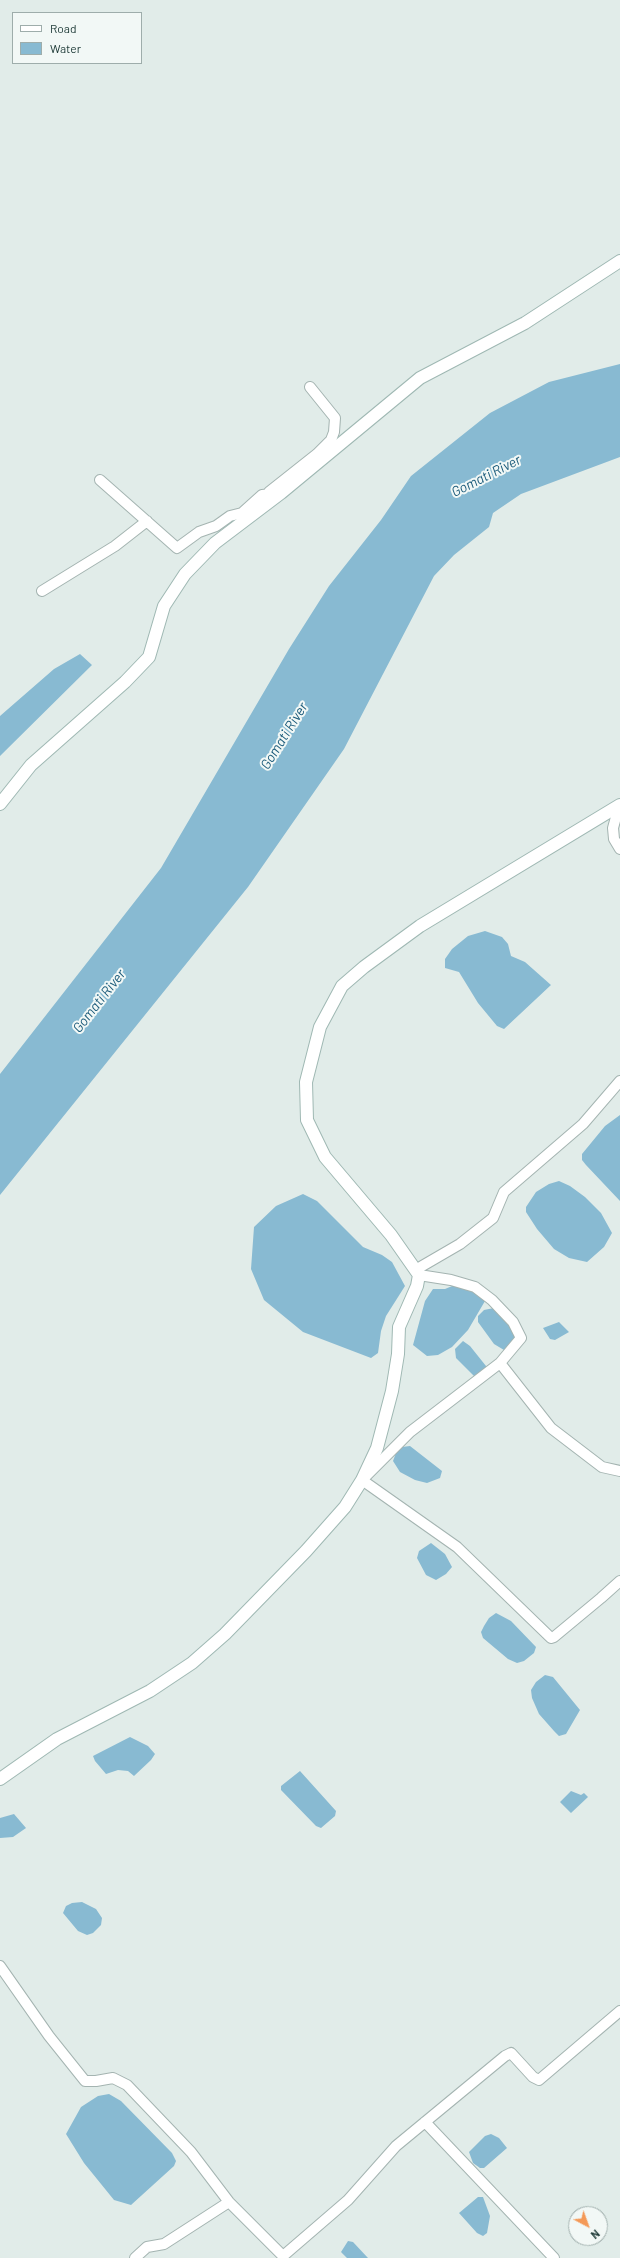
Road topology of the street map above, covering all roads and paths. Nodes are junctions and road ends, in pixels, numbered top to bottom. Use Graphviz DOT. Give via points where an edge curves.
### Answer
graph roads {
  1 [pos="620,261"];
  2 [pos="310,387"];
  3 [pos="100,480"];
  4 [pos="281,492"];
  5 [pos="267,493"];
  6 [pos="147,521"];
  7 [pos="42,591"];
  8 [pos="1,802"];
  9 [pos="619,806"];
  10 [pos="620,849"];
  11 [pos="620,1081"];
  12 [pos="418,1272"];
  13 [pos="500,1363"];
  14 [pos="620,1471"];
  15 [pos="362,1480"];
  16 [pos="620,1581"];
  17 [pos="0,1779"];
  18 [pos="0,1966"];
  19 [pos="620,2011"];
  20 [pos="424,2122"];
  21 [pos="229,2202"];
  22 [pos="284,2257"];
  23 [pos="135,2258"];
  24 [pos="554,2258"];
  1 -- 4 [label="main road" via="525,323 420,378"];
  2 -- 5 [label="street" via="335,418 331,440 283,483"];
  3 -- 6 [label="street"];
  4 -- 5 [label="street"];
  4 -- 8 [label="main road" via="215,543 185,574 164,606 149,657 125,682 31,765"];
  5 -- 6 [label="street" via="242,513 230,516 216,526 199,532 177,548"];
  6 -- 7 [label="street" via="115,546"];
  9 -- 10 [label="street" via="613,828 614,839"];
  9 -- 12 [label="main road" via="420,926 364,967 342,986 320,1027 306,1082 307,1120 325,1157 391,1235"];
  11 -- 12 [label="street" via="583,1124 504,1192 493,1218"];
  12 -- 13 [label="street" via="475,1287 513,1322 520,1340"];
  12 -- 15 [label="main road" via="417,1286 399,1327 392,1391 377,1448"];
  13 -- 14 [label="street" via="551,1428 602,1467"];
  13 -- 15 [label="street" via="410,1432"];
  15 -- 16 [label="street" via="457,1547 551,1638"];
  15 -- 17 [label="main road" via="345,1507 306,1551 225,1634 192,1663 150,1691 56,1739"];
  18 -- 21 [label="street" via="49,2036 85,2081 113,2078 127,2085 191,2152"];
  19 -- 20 [label="street" via="539,2080 533,2077 512,2053"];
  20 -- 22 [label="street" via="396,2146 348,2200"];
  20 -- 24 [label="street"];
  21 -- 22 [label="street"];
  21 -- 23 [label="street" via="164,2244 147,2247"];
}
